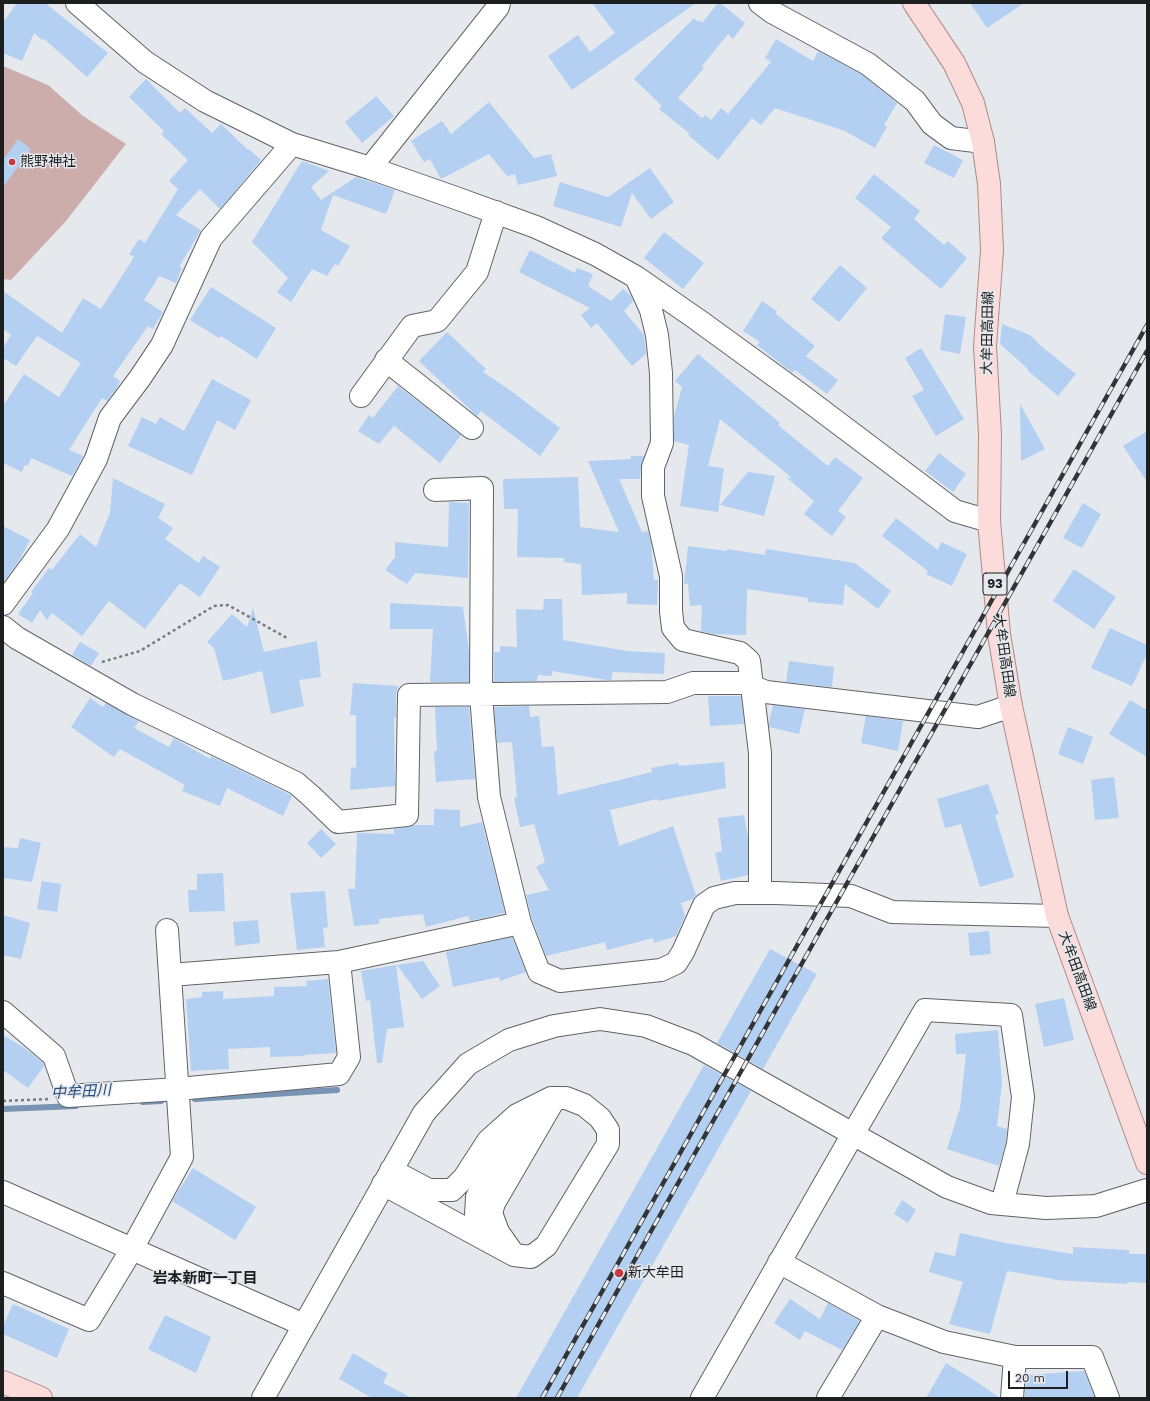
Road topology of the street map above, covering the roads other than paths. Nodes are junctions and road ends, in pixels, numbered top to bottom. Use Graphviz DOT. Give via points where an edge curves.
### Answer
graph roads {
  1 [pos="76,3"];
  2 [pos="500,3"];
  3 [pos="760,3"];
  4 [pos="914,3"];
  5 [pos="983,142"];
  6 [pos="292,144"];
  7 [pos="370,168"];
  8 [pos="496,212"];
  9 [pos="636,277"];
  10 [pos="386,360"];
  11 [pos="361,396"];
  12 [pos="472,428"];
  13 [pos="435,490"];
  14 [pos="988,521"];
  15 [pos="3,604"];
  16 [pos="3,627"];
  17 [pos="752,687"];
  18 [pos="481,695"];
  19 [pos="1011,706"];
  20 [pos="760,893"];
  21 [pos="1057,916"];
  22 [pos="520,924"];
  23 [pos="167,930"];
  24 [pos="339,962"];
  25 [pos="170,975"];
  26 [pos="3,1012"];
  27 [pos="178,1089"];
  28 [pos="555,1098"];
  29 [pos="526,1111"];
  30 [pos="1141,1129"];
  31 [pos="853,1134"];
  32 [pos="1147,1163"];
  33 [pos="387,1177"];
  34 [pos="1147,1190"];
  35 [pos="3,1192"];
  36 [pos="1002,1204"];
  37 [pos="484,1238"];
  38 [pos="132,1249"];
  39 [pos="514,1255"];
  40 [pos="780,1262"];
  41 [pos="3,1283"];
  42 [pos="877,1316"];
  43 [pos="304,1325"];
  44 [pos="1015,1357"];
  45 [pos="3,1382"];
  46 [pos="41,1398"];
  47 [pos="262,1398"];
  48 [pos="702,1398"];
  49 [pos="828,1398"];
  50 [pos="1012,1398"];
  51 [pos="1108,1398"];
  1 -- 6 [label="street" via="145,62 205,101"];
  2 -- 7 [label="street"];
  3 -- 5 [label="street" via="868,64 915,101 932,124 951,138"];
  4 -- 5 [label="main road, 大牟田高田線 / 93" via="954,63 973,103"];
  5 -- 14 [label="main road, 大牟田高田線 / 93" via="990,184 992,250 985,346 990,434"];
  6 -- 7 [label="street"];
  6 -- 15 [label="street" via="211,238 162,345 110,418 96,459 58,529"];
  7 -- 8 [label="street"];
  8 -- 9 [label="street" via="596,254"];
  8 -- 10 [label="street" via="477,272 437,321 412,326"];
  9 -- 14 [label="street" via="791,387 955,511"];
  9 -- 17 [label="street" via="651,310 657,335 661,373 662,443 653,467 653,496 671,576 673,628 684,640 740,653 749,661"];
  10 -- 11 [label="street"];
  10 -- 12 [label="street"];
  13 -- 18 [label="street" via="482,488"];
  14 -- 19 [label="main road, 大牟田高田線 / 93" via="1000,634"];
  16 -- 18 [label="street" via="17,638 132,704 296,783 338,822 407,815 409,695"];
  17 -- 18 [label="street" via="744,683 694,683 667,692"];
  17 -- 19 [label="street" via="766,692 978,717"];
  17 -- 20 [label="street" via="760,753"];
  18 -- 22 [label="street" via="489,797"];
  19 -- 21 [label="main road, 大牟田高田線 / 93"];
  20 -- 21 [label="street" via="850,896 892,912"];
  20 -- 22 [label="street" via="735,893 714,898 704,905 676,963 661,970 560,981 539,972"];
  21 -- 30 [label="main road, 大牟田高田線 / 93"];
  22 -- 24 [label="street"];
  23 -- 25 [label="street"];
  24 -- 25 [label="street"];
  24 -- 27 [label="street" via="349,1057 339,1074"];
  25 -- 27 [label="street"];
  26 -- 27 [label="street" via="54,1056 68,1096"];
  27 -- 38 [label="street" via="182,1156"];
  28 -- 29 [label="street"];
  28 -- 39 [label="street" via="494,1203 491,1213 498,1232"];
  28 -- 39 [label="street" via="566,1098 584,1105 600,1118 608,1130 608,1144 546,1246 531,1257"];
  29 -- 33 [label="street" via="517,1115 488,1141 464,1178 452,1190 429,1190"];
  29 -- 37 [label="street" via="477,1197 476,1215"];
  30 -- 32 [label="main road, 大牟田高田線 / 93"];
  31 -- 33 [label="street" via="693,1044 646,1026 600,1019 554,1026 509,1040 468,1064 424,1113"];
  31 -- 36 [label="street" via="947,1187 991,1203"];
  31 -- 36 [label="street" via="925,1010 1011,1015 1023,1097 1018,1144"];
  31 -- 40 [label="street"];
  33 -- 37 [label="street"];
  33 -- 43 [label="street"];
  34 -- 36 [label="street" via="1096,1206 1046,1208"];
  35 -- 38 [label="street"];
  37 -- 39 [label="street"];
  38 -- 41 [label="street" via="89,1320"];
  38 -- 43 [label="street"];
  40 -- 42 [label="street"];
  40 -- 48 [label="street"];
  42 -- 44 [label="street" via="944,1342"];
  42 -- 49 [label="street"];
  43 -- 47 [label="street"];
  44 -- 50 [label="street"];
  44 -- 51 [label="street" via="1092,1357"];
  45 -- 46 [label="main road"];
}
